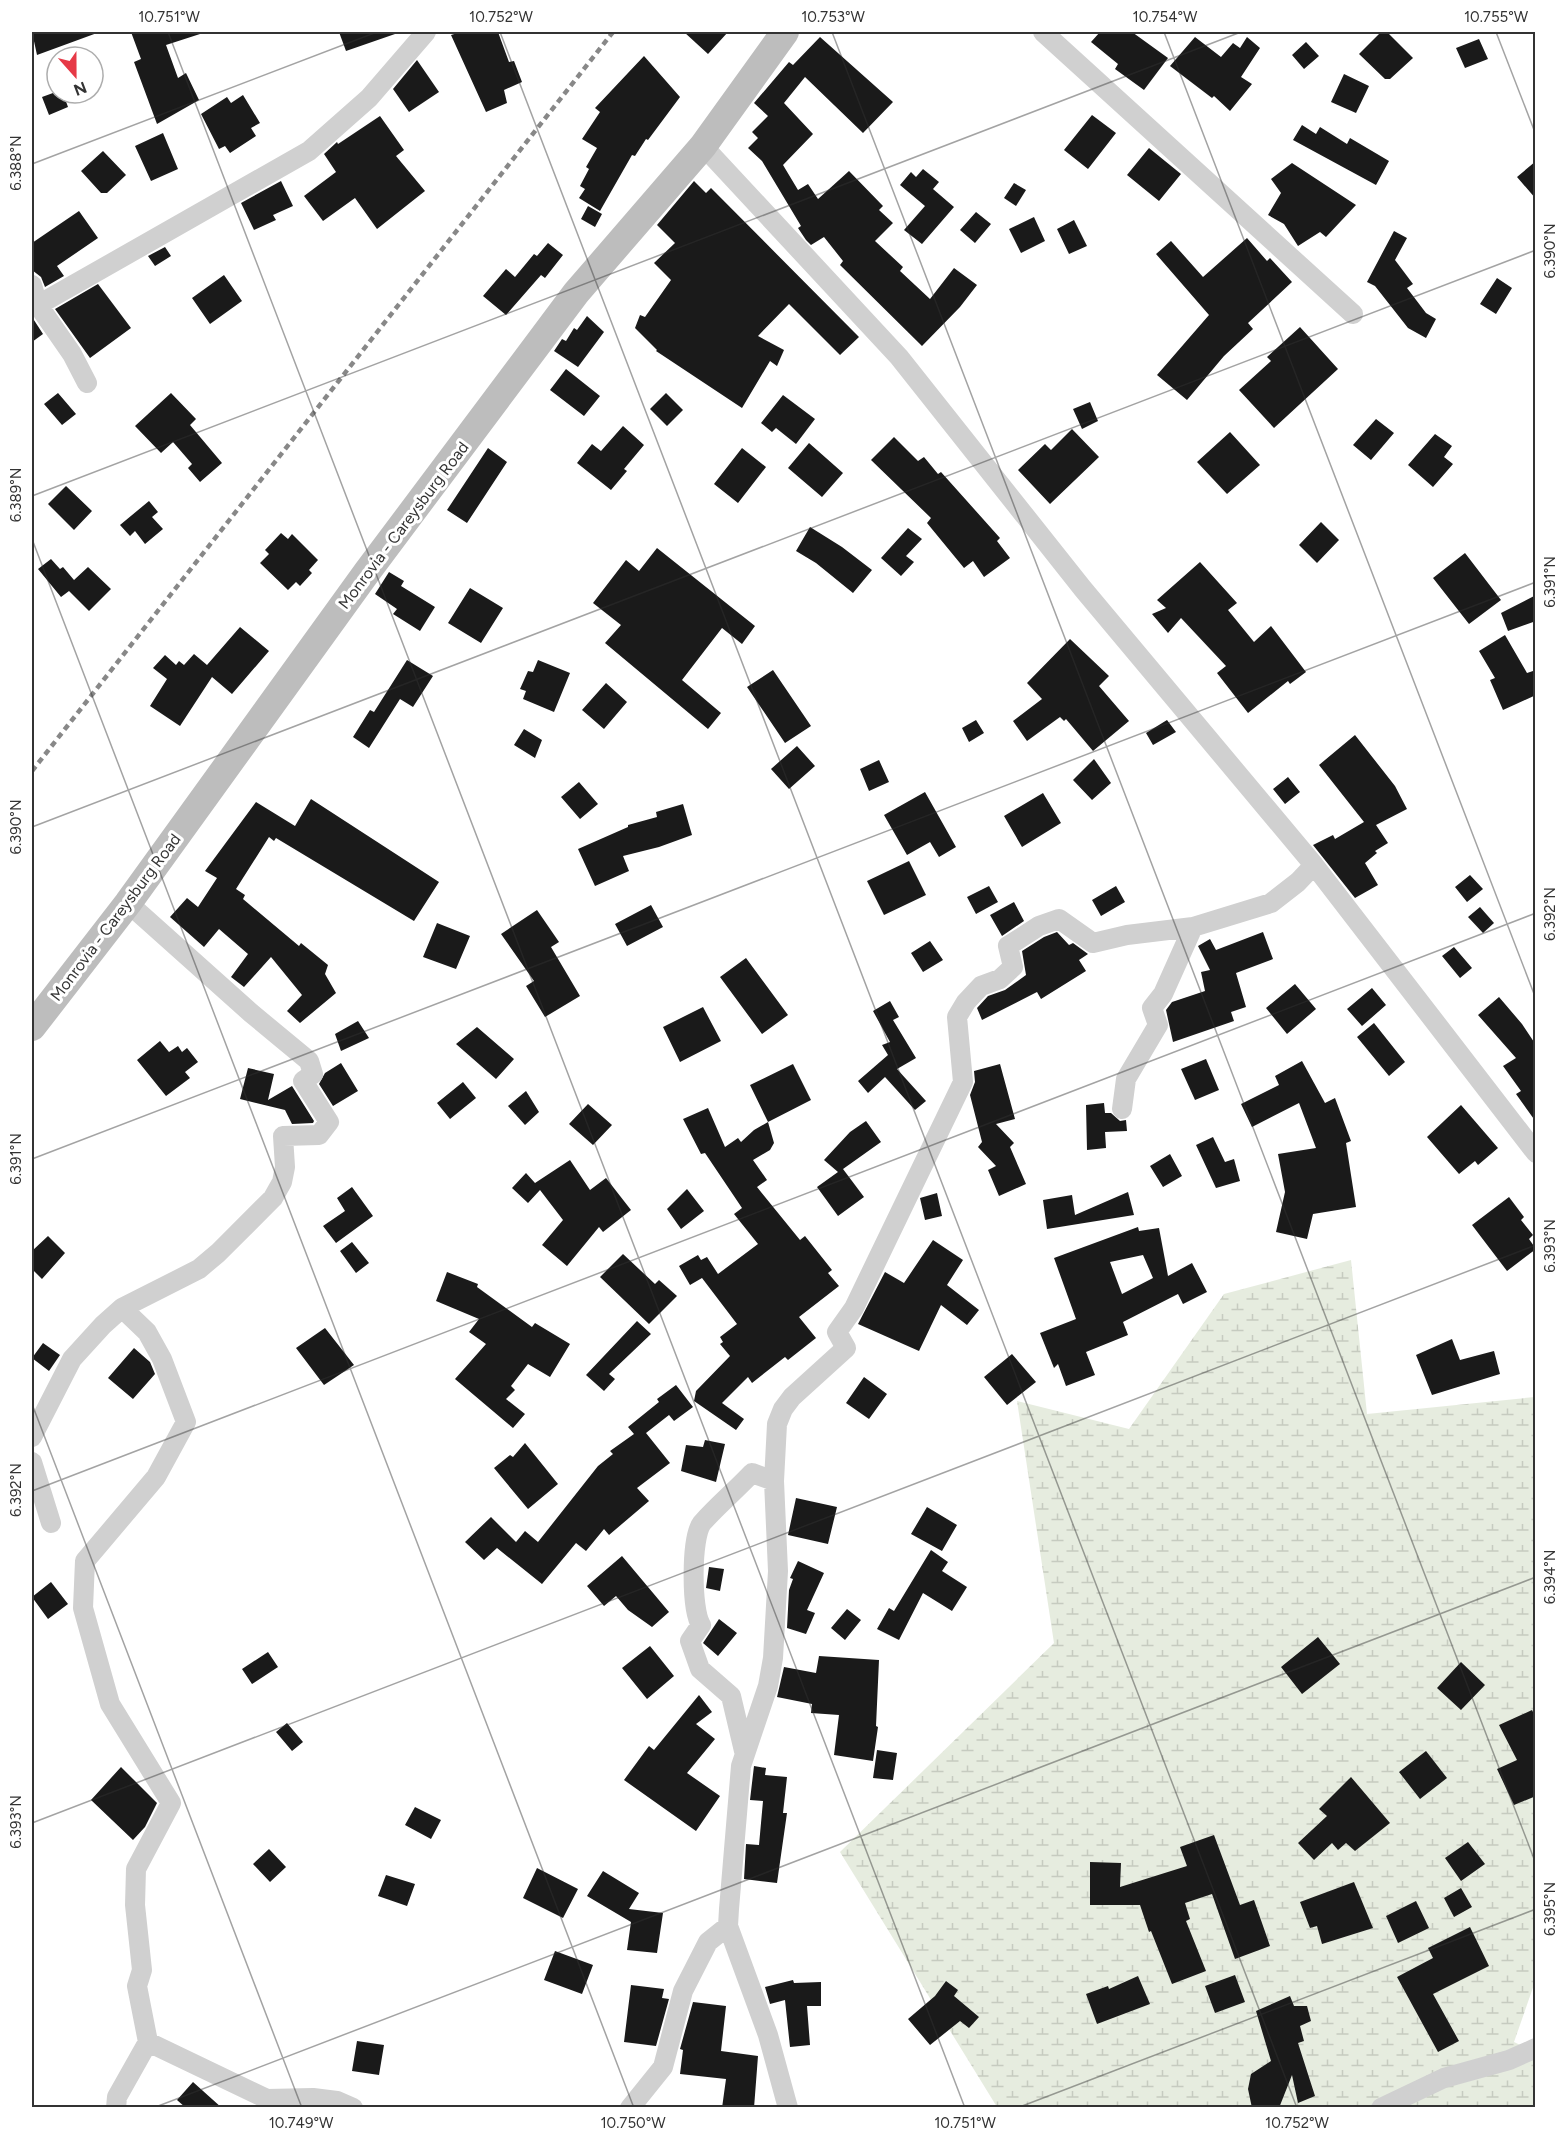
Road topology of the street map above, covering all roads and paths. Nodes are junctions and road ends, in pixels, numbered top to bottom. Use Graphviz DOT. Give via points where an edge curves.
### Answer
graph roads {
  1 [pos="426,32"];
  2 [pos="784,32"];
  3 [pos="1043,32"];
  4 [pos="703,146"];
  5 [pos="32,285"];
  6 [pos="39,305"];
  7 [pos="1353,314"];
  8 [pos="87,383"];
  9 [pos="1314,865"];
  10 [pos="128,903"];
  11 [pos="1193,927"];
  12 [pos="32,1027"];
  13 [pos="1122,1109"];
  14 [pos="1536,1153"];
  15 [pos="122,1308"];
  16 [pos="32,1437"];
  17 [pos="32,1462"];
  18 [pos="774,1481"];
  19 [pos="51,1523"];
  20 [pos="744,1753"];
  21 [pos="728,1926"];
  22 [pos="148,2042"];
  23 [pos="1536,2048"];
  24 [pos="116,2108"];
  25 [pos="353,2108"];
  26 [pos="630,2108"];
  27 [pos="788,2108"];
  28 [pos="1381,2108"];
  1 -- 6 [label="street" via="369,98 309,151"];
  2 -- 4 [label="main road, Monrovia - Careysburg Road"];
  3 -- 7 [label="street"];
  4 -- 9 [label="street" via="899,357 1083,589"];
  4 -- 10 [label="main road, Monrovia - Careysburg Road" via="576,292"];
  5 -- 6 [label="street"];
  6 -- 8 [label="street"];
  9 -- 11 [label="street" via="1270,903"];
  9 -- 14 [label="street"];
  10 -- 12 [label="main road, Monrovia - Careysburg Road"];
  10 -- 15 [label="street" via="309,1061 313,1074 303,1081 329,1122 319,1135 283,1136 282,1182 273,1198 218,1253 199,1269"];
  11 -- 13 [label="street" via="1163,994 1152,1008 1158,1025 1126,1079"];
  11 -- 18 [label="street" via="1093,943 1059,919 1038,926 1008,946 1013,967 1000,979 981,986 957,1017 963,1082 854,1308 837,1332 846,1348 783,1409 777,1424"];
  15 -- 16 [label="street" via="72,1359"];
  15 -- 22 [label="street" via="147,1332 162,1359 186,1422 156,1477 85,1561 84,1608 110,1704 171,1803 136,1869 135,1905 142,1970 137,1986"];
  17 -- 19 [label="street"];
  18 -- 20 [label="street" via="778,1571 773,1659 768,1686"];
  18 -- 20 [label="street" via="752,1473 702,1524 696,1541 695,1611 701,1625 690,1641 700,1670 731,1696"];
  20 -- 21 [label="street"];
  21 -- 26 [label="street" via="708,1941 683,1991 663,2067"];
  21 -- 27 [label="street" via="768,2035"];
  22 -- 24 [label="street" via="117,2097"];
  22 -- 25 [label="street" via="267,2099 314,2098"];
  23 -- 28 [label="street" via="1509,2060 1444,2078"];
}
